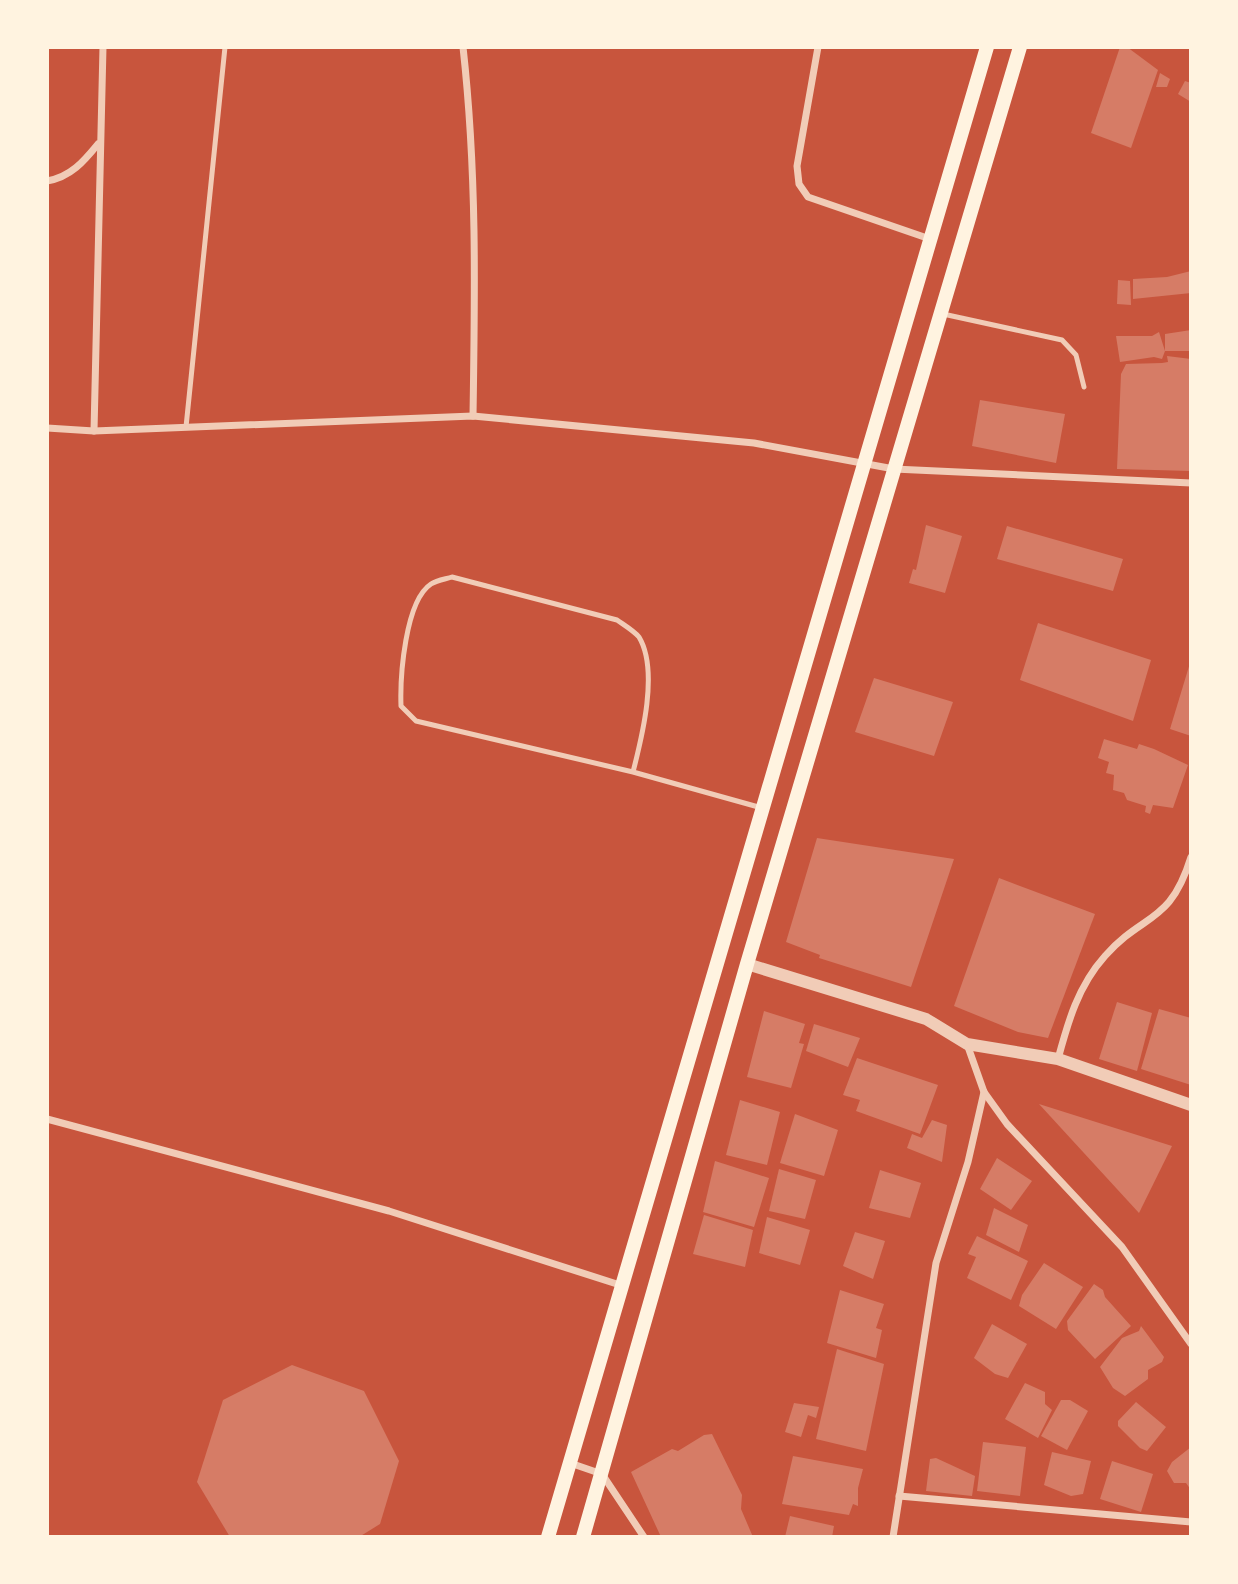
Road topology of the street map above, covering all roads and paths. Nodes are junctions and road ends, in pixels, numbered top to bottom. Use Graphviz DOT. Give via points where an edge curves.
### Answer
graph roads {
  1 [pos="103,47"];
  2 [pos="225,47"];
  3 [pos="463,47"];
  4 [pos="818,47"];
  5 [pos="987,47"];
  6 [pos="1020,47"];
  7 [pos="99,143"];
  8 [pos="47,181"];
  9 [pos="930,239"];
  10 [pos="940,314"];
  11 [pos="1084,387"];
  12 [pos="473,416"];
  13 [pos="186,426"];
  14 [pos="47,428"];
  15 [pos="94,431"];
  16 [pos="864,464"];
  17 [pos="894,469"];
  18 [pos="1191,483"];
  19 [pos="633,772"];
  20 [pos="762,808"];
  21 [pos="1191,857"];
  22 [pos="747,964"];
  23 [pos="967,1044"];
  24 [pos="1058,1059"];
  25 [pos="984,1092"];
  26 [pos="1191,1105"];
  27 [pos="47,1119"];
  28 [pos="620,1285"];
  29 [pos="1191,1344"];
  30 [pos="570,1463"];
  31 [pos="602,1474"];
  32 [pos="899,1496"];
  33 [pos="1191,1522"];
  34 [pos="548,1537"];
  35 [pos="583,1537"];
  36 [pos="644,1537"];
  37 [pos="893,1537"];
  1 -- 7 [label="street"];
  2 -- 13 [label="lane"];
  3 -- 12 [label="street" via="473,139 476,236"];
  4 -- 9 [label="street" via="797,166 799,184 808,197"];
  5 -- 9 [label="main road"];
  6 -- 10 [label="main road"];
  7 -- 8 [label="street" via="62,179"];
  7 -- 15 [label="street"];
  9 -- 16 [label="main road"];
  10 -- 11 [label="lane" via="1062,340 1076,355"];
  10 -- 17 [label="main road"];
  12 -- 13 [label="street"];
  12 -- 16 [label="street" via="754,443"];
  13 -- 15 [label="street"];
  14 -- 15 [label="street"];
  16 -- 17 [label="street"];
  16 -- 20 [label="main road"];
  17 -- 18 [label="street"];
  17 -- 22 [label="main road"];
  19 -- 19 [label="lane" via="416,721 401,706 400,674 415,607 430,585 452,577 617,620 638,636 648,664 644,730"];
  19 -- 20 [label="lane"];
  20 -- 28 [label="main road"];
  21 -- 24 [label="street" via="1178,894 1160,915 1105,956 1088,979 1072,1010"];
  22 -- 23 [label="street" via="926,1019"];
  22 -- 31 [label="main road"];
  23 -- 24 [label="street"];
  23 -- 25 [label="street"];
  24 -- 26 [label="street"];
  25 -- 29 [label="street" via="1015,1133 1122,1247"];
  25 -- 32 [label="street" via="968,1162 936,1263"];
  27 -- 28 [label="street" via="388,1210"];
  28 -- 30 [label="main road"];
  30 -- 31 [label="street"];
  30 -- 34 [label="main road"];
  31 -- 35 [label="main road"];
  31 -- 36 [label="street"];
  32 -- 33 [label="street"];
  32 -- 37 [label="street"];
}
